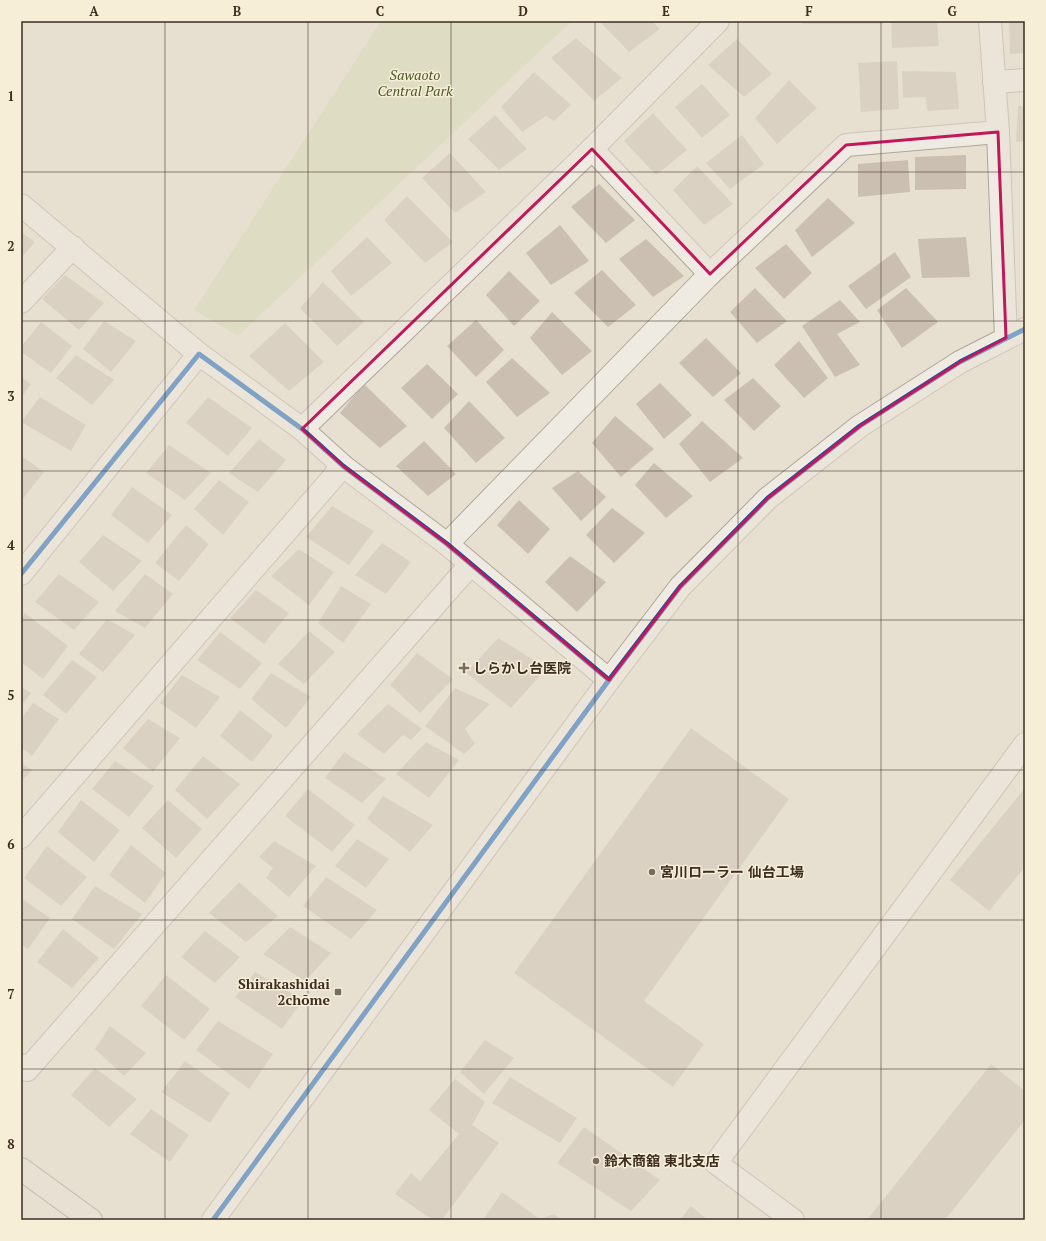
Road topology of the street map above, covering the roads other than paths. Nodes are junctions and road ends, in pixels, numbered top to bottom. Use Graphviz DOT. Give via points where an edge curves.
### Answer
graph roads {
  1 [pos="718,21"];
  2 [pos="990,21"];
  3 [pos="1025,80"];
  4 [pos="994,82"];
  5 [pos="998,132"];
  6 [pos="592,149"];
  7 [pos="21,205"];
  8 [pos="73,247"];
  9 [pos="710,274"];
  10 [pos="21,302"];
  11 [pos="1016,334"];
  12 [pos="199,354"];
  13 [pos="302,429"];
  14 [pos="344,466"];
  15 [pos="447,544"];
  16 [pos="470,565"];
  17 [pos="21,574"];
  18 [pos="609,680"];
  19 [pos="1025,744"];
  20 [pos="21,837"];
  21 [pos="21,1065"];
  22 [pos="21,1169"];
  23 [pos="91,1220"];
  24 [pos="213,1220"];
  25 [pos="793,1220"];
  1 -- 6 [label="street"];
  2 -- 4 [label="street"];
  3 -- 4 [label="street"];
  4 -- 5 [label="street"];
  5 -- 9 [label="street" via="846,145"];
  5 -- 11 [label="street"];
  6 -- 9 [label="street"];
  6 -- 13 [label="street"];
  7 -- 8 [label="street"];
  8 -- 10 [label="street"];
  8 -- 12 [label="street"];
  9 -- 15 [label="street"];
  11 -- 18 [label="street" via="960,362 860,426 768,498 680,587"];
  12 -- 13 [label="street"];
  12 -- 17 [label="street"];
  13 -- 14 [label="street"];
  14 -- 15 [label="street"];
  14 -- 20 [label="street"];
  15 -- 16 [label="street"];
  16 -- 18 [label="street"];
  16 -- 21 [label="street" via="27,1070"];
  18 -- 24 [label="street"];
  19 -- 25 [label="street" via="716,1163"];
  22 -- 23 [label="main road"];
}
